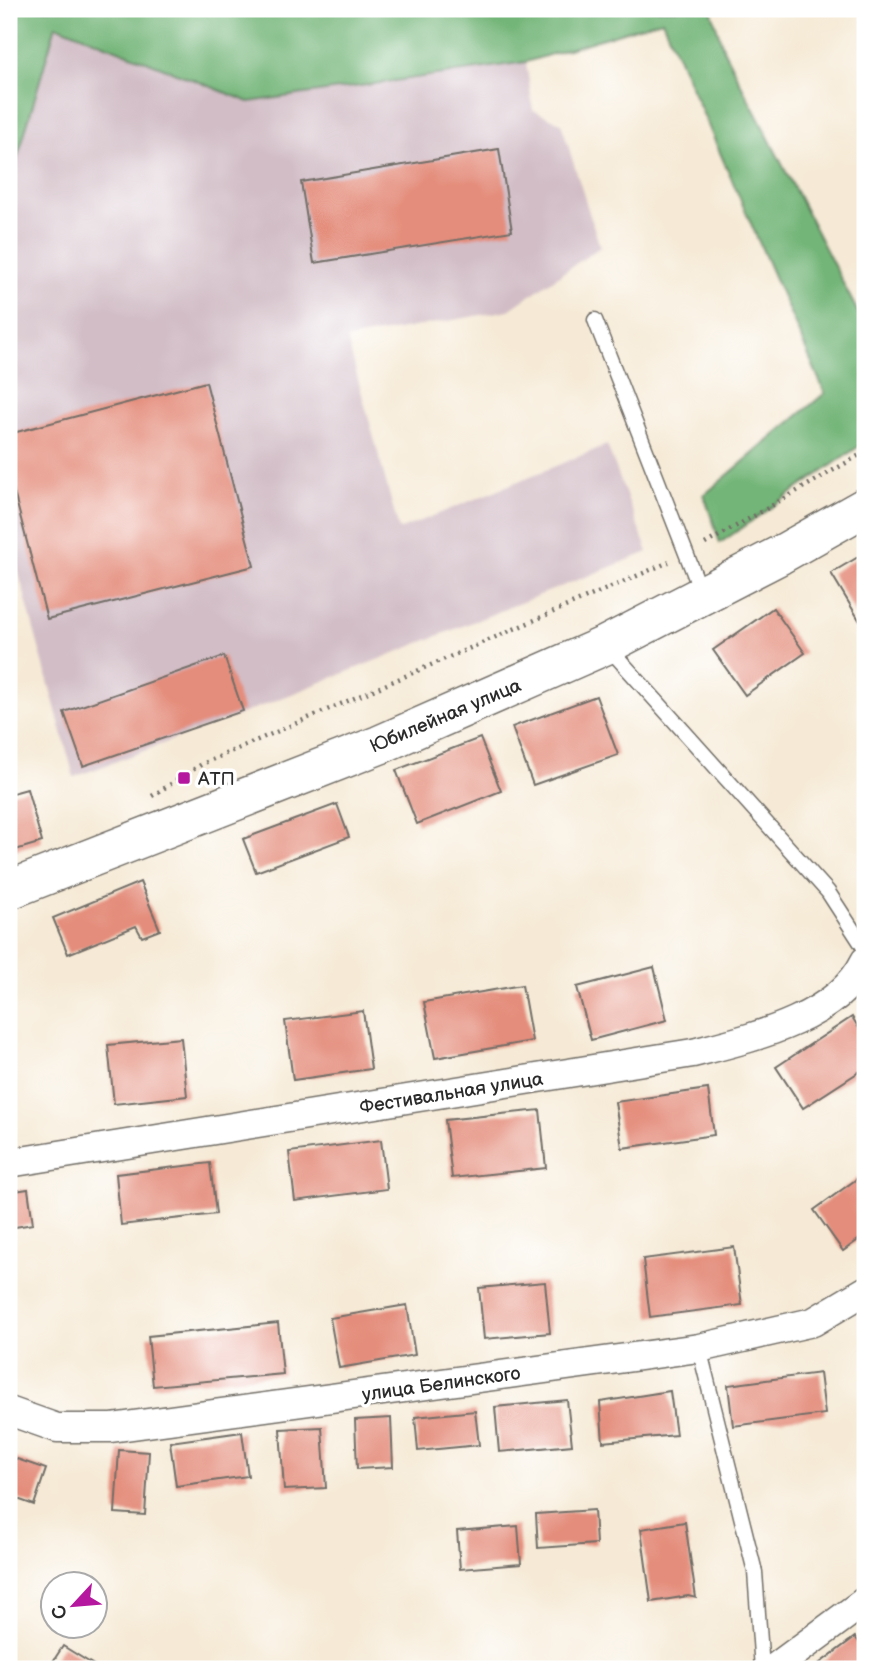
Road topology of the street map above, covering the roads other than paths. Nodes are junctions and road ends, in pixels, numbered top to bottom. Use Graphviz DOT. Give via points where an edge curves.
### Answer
graph roads {
  1 [pos="595,320"];
  2 [pos="865,508"];
  3 [pos="703,595"];
  4 [pos="606,645"];
  5 [pos="9,890"];
  6 [pos="865,949"];
  7 [pos="865,961"];
  8 [pos="9,1163"];
  9 [pos="865,1291"];
  10 [pos="699,1348"];
  11 [pos="9,1411"];
  12 [pos="865,1601"];
  13 [pos="762,1669"];
  14 [pos="773,1669"];
  1 -- 3 [label="lane"];
  2 -- 3 [label="street, Юбилейная улица"];
  3 -- 4 [label="street, Юбилейная улица"];
  4 -- 5 [label="street, Юбилейная улица" via="379,745"];
  4 -- 6 [label="lane" via="828,892"];
  7 -- 8 [label="street, Фестивальная улица" via="857,978 814,1012 764,1035 693,1053"];
  9 -- 10 [label="street, улица Белинского" via="813,1322"];
  10 -- 11 [label="street, улица Белинского" via="111,1428 57,1428"];
  10 -- 13 [label="lane" via="755,1573"];
  12 -- 14 [label="street"];
}
